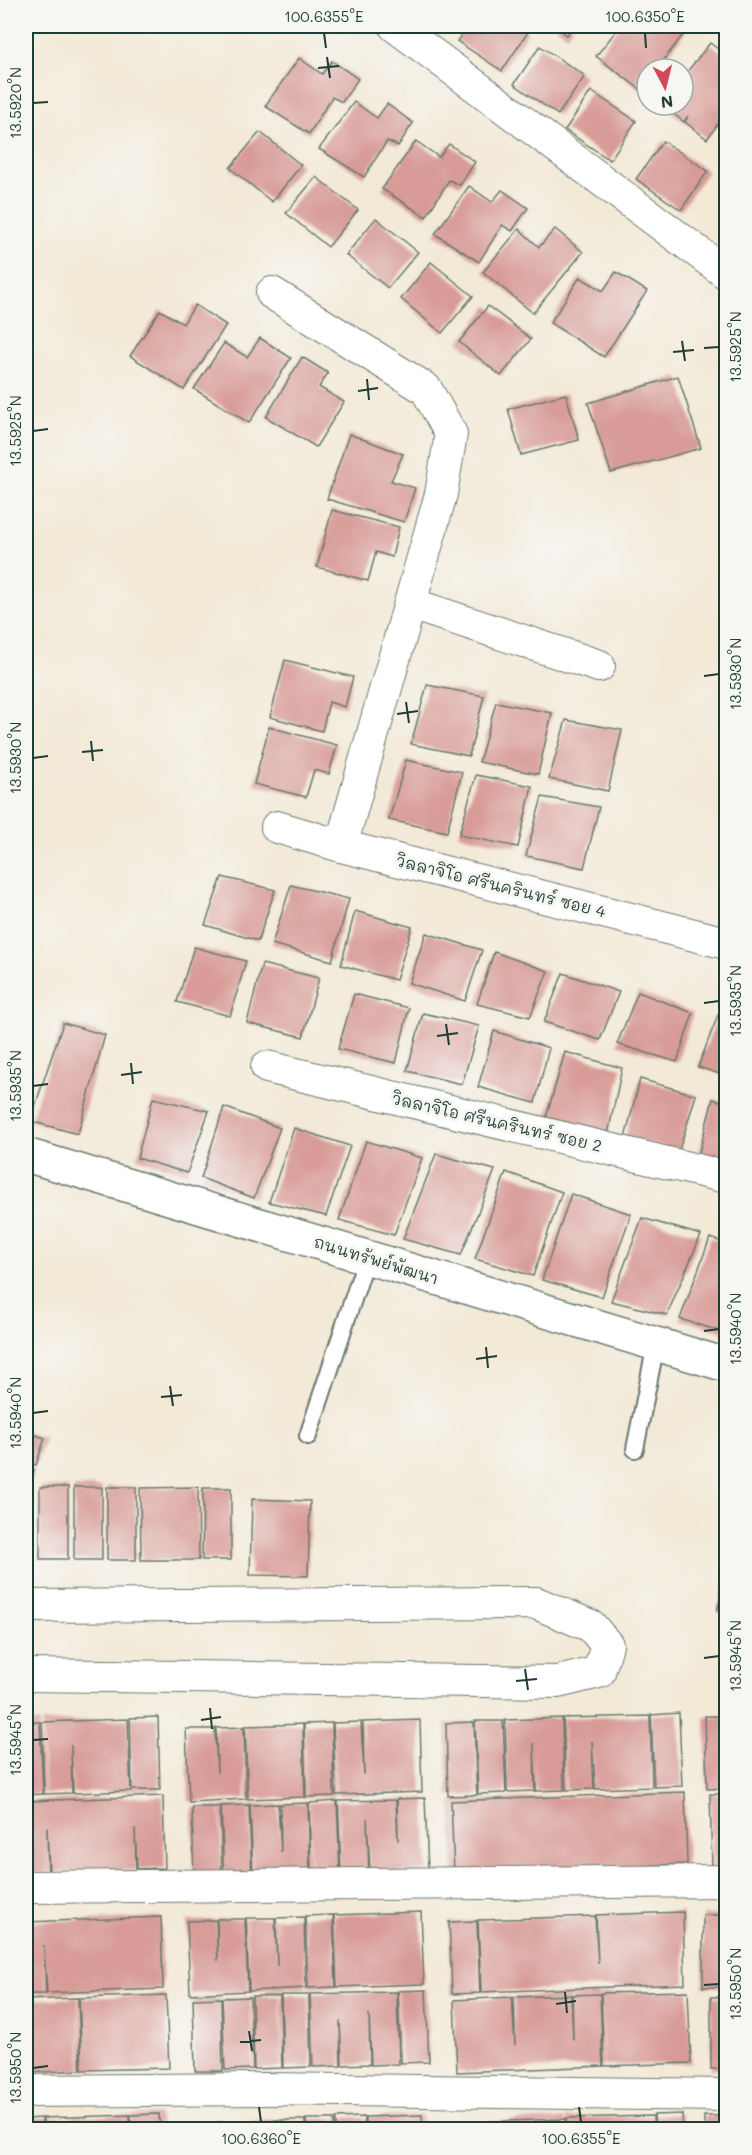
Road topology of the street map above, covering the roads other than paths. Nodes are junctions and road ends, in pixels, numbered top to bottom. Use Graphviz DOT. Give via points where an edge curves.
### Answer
graph roads {
  1 [pos="395,26"];
  2 [pos="726,273"];
  3 [pos="272,293"];
  4 [pos="411,604"];
  5 [pos="599,666"];
  6 [pos="277,826"];
  7 [pos="341,846"];
  8 [pos="726,943"];
  9 [pos="267,1067"];
  10 [pos="26,1155"];
  11 [pos="726,1177"];
  12 [pos="367,1257"];
  13 [pos="656,1344"];
  14 [pos="726,1365"];
  15 [pos="308,1436"];
  16 [pos="634,1449"];
  17 [pos="26,1606"];
  18 [pos="26,1675"];
  19 [pos="726,1881"];
  20 [pos="26,1887"];
  21 [pos="26,2091"];
  22 [pos="726,2095"];
  1 -- 2 [label="street"];
  3 -- 4 [label="street" via="426,389 451,434 441,494"];
  4 -- 5 [label="street"];
  4 -- 7 [label="street"];
  6 -- 7 [label="street, วิลลาจิโอ ศรีนครินทร์ ซอย 4"];
  7 -- 8 [label="street, วิลลาจิโอ ศรีนครินทร์ ซอย 4"];
  9 -- 11 [label="street, วิลลาจิโอ ศรีนครินทร์ ซอย 2"];
  10 -- 12 [label="street, ถนนทรัพย์พัฒนา"];
  12 -- 13 [label="street, ถนนทรัพย์พัฒนา"];
  12 -- 15 [label="lane"];
  13 -- 14 [label="street, ถนนทรัพย์พัฒนา"];
  13 -- 16 [label="lane"];
  17 -- 18 [label="street" via="536,1603 591,1626 607,1645 599,1672 558,1682"];
  19 -- 20 [label="street"];
  21 -- 22 [label="street" via="267,2089"];
}
